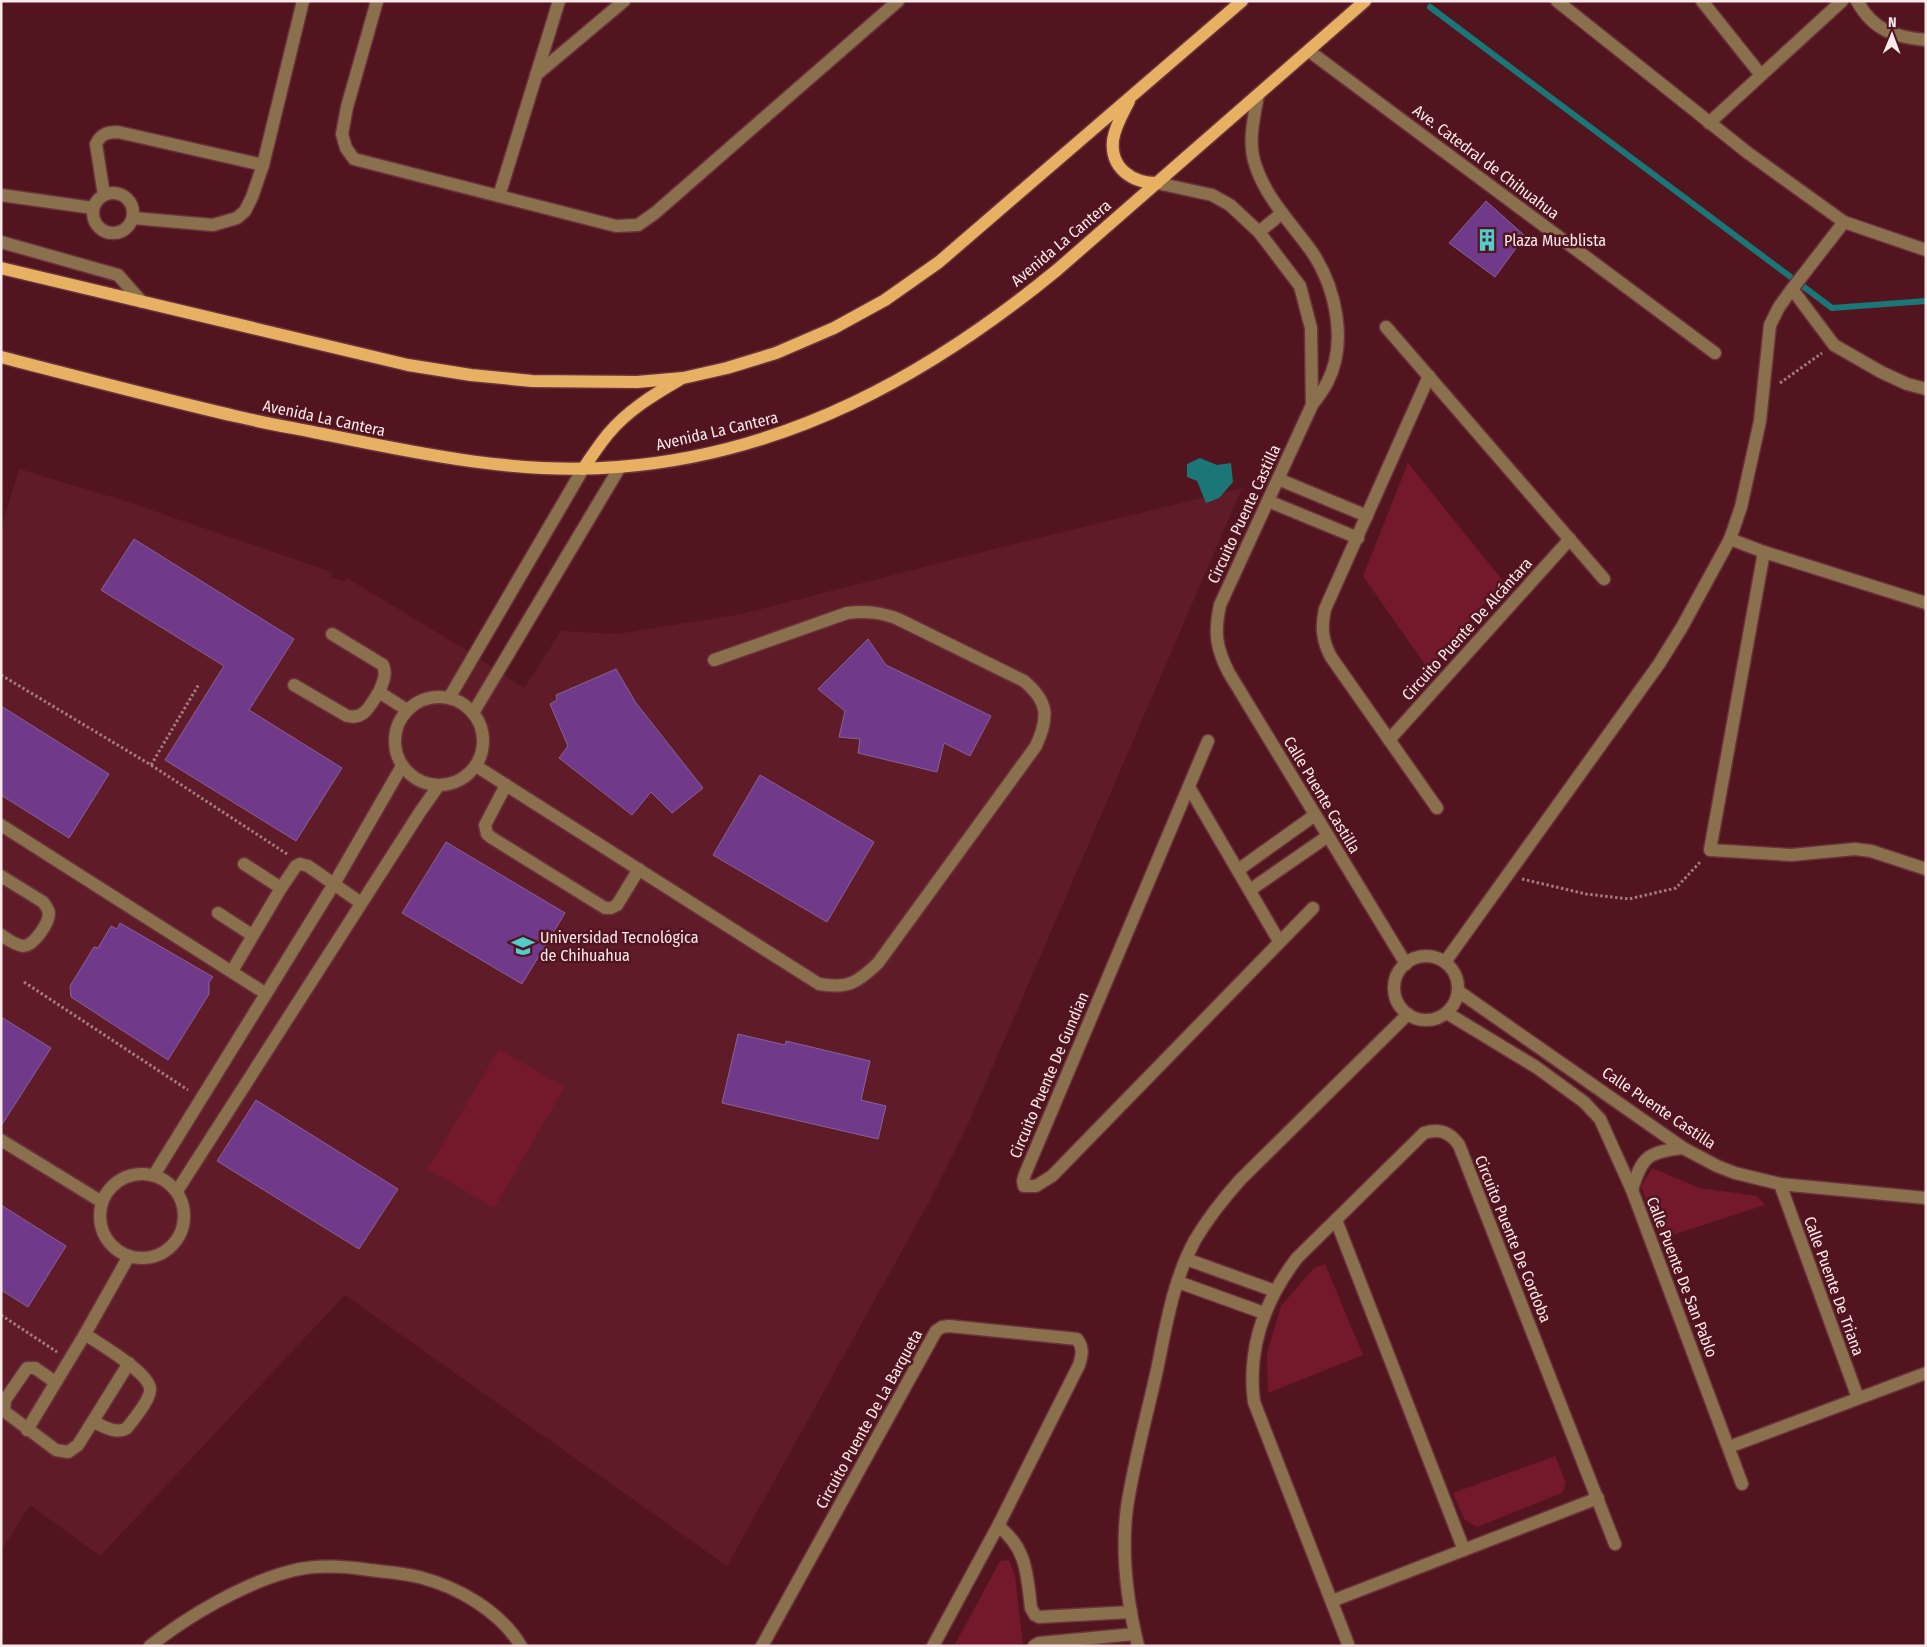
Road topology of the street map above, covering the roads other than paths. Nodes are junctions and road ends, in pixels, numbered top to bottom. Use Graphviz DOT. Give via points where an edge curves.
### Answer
graph roads {
  1 [pos="303,1"];
  2 [pos="377,1"];
  3 [pos="559,1"];
  4 [pos="624,1"];
  5 [pos="898,1"];
  6 [pos="1242,1"];
  7 [pos="1365,1"];
  8 [pos="1557,1"];
  9 [pos="1702,1"];
  10 [pos="1842,1"];
  11 [pos="1857,1"];
  12 [pos="1926,40"];
  13 [pos="1308,51"];
  14 [pos="536,75"];
  15 [pos="1761,75"];
  16 [pos="1133,94"];
  17 [pos="1258,95"];
  18 [pos="1709,123"];
  19 [pos="263,165"];
  20 [pos="1157,182"];
  21 [pos="1,194"];
  22 [pos="104,195"];
  23 [pos="499,196"];
  24 [pos="93,208"];
  25 [pos="1282,213"];
  26 [pos="133,218"];
  27 [pos="1844,222"];
  28 [pos="1259,232"];
  29 [pos="1,242"];
  30 [pos="1926,250"];
  31 [pos="1,268"];
  32 [pos="1792,289"];
  33 [pos="142,302"];
  34 [pos="1386,327"];
  35 [pos="1715,353"];
  36 [pos="1,357"];
  37 [pos="1429,376"];
  38 [pos="683,378"];
  39 [pos="1926,389"];
  40 [pos="1312,405"];
  41 [pos="620,467"];
  42 [pos="583,469"];
  43 [pos="1278,478"];
  44 [pos="1268,501"];
  45 [pos="1367,516"];
  46 [pos="1358,538"];
  47 [pos="1570,539"];
  48 [pos="1730,539"];
  49 [pos="1764,552"];
  50 [pos="1604,579"];
  51 [pos="1926,603"];
  52 [pos="332,634"];
  53 [pos="1216,640"];
  54 [pos="714,660"];
  55 [pos="294,685"];
  56 [pos="379,692"];
  57 [pos="449,698"];
  58 [pos="407,710"];
  59 [pos="473,713"];
  60 [pos="1389,740"];
  61 [pos="1208,741"];
  62 [pos="402,766"];
  63 [pos="476,766"];
  64 [pos="440,785"];
  65 [pos="506,785"];
  66 [pos="1189,786"];
  67 [pos="1437,808"];
  68 [pos="1315,815"];
  69 [pos="1,825"];
  70 [pos="1328,836"];
  71 [pos="244,864"];
  72 [pos="639,869"];
  73 [pos="1926,869"];
  74 [pos="1238,870"];
  75 [pos="1,876"];
  76 [pos="334,884"];
  77 [pos="281,888"];
  78 [pos="1250,890"];
  79 [pos="361,903"];
  80 [pos="1313,908"];
  81 [pos="218,913"];
  82 [pos="1,935"];
  83 [pos="252,935"];
  84 [pos="1279,941"];
  85 [pos="1445,962"];
  86 [pos="1406,964"];
  87 [pos="232,971"];
  88 [pos="1458,991"];
  89 [pos="265,993"];
  90 [pos="1447,1013"];
  91 [pos="1408,1014"];
  92 [pos="1546,1051"];
  93 [pos="1536,1067"];
  94 [pos="1,1140"];
  95 [pos="1683,1148"];
  96 [pos="154,1175"];
  97 [pos="1780,1184"];
  98 [pos="1632,1190"];
  99 [pos="177,1192"];
  100 [pos="1926,1198"];
  101 [pos="102,1202"];
  102 [pos="1336,1220"];
  103 [pos="129,1256"];
  104 [pos="1186,1259"];
  105 [pos="1178,1282"];
  106 [pos="1275,1291"];
  107 [pos="1264,1313"];
  108 [pos="85,1334"];
  109 [pos="130,1364"];
  110 [pos="1926,1373"];
  111 [pos="55,1382"];
  112 [pos="1858,1398"];
  113 [pos="93,1422"];
  114 [pos="26,1430"];
  115 [pos="1729,1447"];
  116 [pos="1742,1484"];
  117 [pos="1598,1498"];
  118 [pos="998,1526"];
  119 [pos="1615,1544"];
  120 [pos="1464,1550"];
  121 [pos="1332,1601"];
  122 [pos="1131,1612"];
  123 [pos="1136,1640"];
  124 [pos="1348,1644"];
  125 [pos="150,1646"];
  126 [pos="521,1646"];
  127 [pos="762,1646"];
  128 [pos="932,1646"];
  129 [pos="1034,1646"];
  1 -- 19 [label="street"];
  2 -- 23 [label="street" via="347,106 342,134 346,148 354,160"];
  3 -- 14 [label="street"];
  4 -- 14 [label="street"];
  5 -- 23 [label="street" via="638,225 616,226"];
  6 -- 16 [label="main road"];
  7 -- 13 [label="main road, Avenida La Cantera"];
  8 -- 18 [label="street"];
  9 -- 15 [label="street"];
  10 -- 15 [label="street"];
  11 -- 12 [label="street" via="1865,15 1891,33"];
  13 -- 17 [label="main road, Avenida La Cantera"];
  13 -- 35 [label="street, Ave. Catedral de Chihuahua"];
  14 -- 23 [label="street"];
  15 -- 18 [label="street"];
  16 -- 20 [label="main road" via="1115,132 1115,155 1129,176 1143,183"];
  16 -- 38 [label="main road" via="939,262 885,300 834,328 776,353"];
  17 -- 20 [label="main road, Avenida La Cantera"];
  17 -- 25 [label="street, Circuito Puente Castilla" via="1251,134 1255,165 1264,187"];
  18 -- 27 [label="street"];
  19 -- 22 [label="street" via="110,132 103,134 96,144"];
  19 -- 26 [label="street" via="252,197 237,218 213,224"];
  20 -- 28 [label="street, Circuito Puente Castilla" via="1212,194 1230,204"];
  20 -- 41 [label="main road, Avenida La Cantera" via="1015,304 916,370 869,395 777,435 683,458"];
  21 -- 24 [label="street"];
  22 -- 24 [label="street"];
  22 -- 26 [label="street" via="122,195 133,209"];
  24 -- 26 [label="street" via="97,226 113,234 122,232"];
  25 -- 28 [label="street"];
  25 -- 40 [label="street, Circuito Puente Castilla" via="1324,273 1336,315 1334,361 1327,382"];
  27 -- 30 [label="street"];
  27 -- 32 [label="street"];
  28 -- 40 [label="street, Circuito Puente Castilla" via="1300,286 1311,328"];
  29 -- 33 [label="street" via="118,275"];
  31 -- 33 [label="main road"];
  32 -- 39 [label="street" via="1834,345 1881,372"];
  32 -- 48 [label="street" via="1770,325 1751,465"];
  33 -- 38 [label="main road" via="408,365 471,376 532,381 637,382"];
  34 -- 37 [label="street"];
  36 -- 42 [label="main road, Avenida La Cantera" via="238,417 395,450 510,465"];
  37 -- 45 [label="street"];
  37 -- 47 [label="street"];
  38 -- 42 [label="main road" via="630,412 609,433"];
  40 -- 43 [label="street, Circuito Puente Castilla"];
  41 -- 42 [label="main road, Avenida La Cantera"];
  41 -- 59 [label="street"];
  42 -- 57 [label="street"];
  43 -- 44 [label="street, Circuito Puente Castilla"];
  43 -- 45 [label="street"];
  44 -- 46 [label="street"];
  44 -- 53 [label="street, Circuito Puente Castilla" via="1220,605"];
  45 -- 46 [label="street"];
  46 -- 60 [label="street" via="1325,609 1322,635 1331,657"];
  47 -- 50 [label="street"];
  47 -- 60 [label="street, Circuito Puente De Alcántara"];
  48 -- 49 [label="street"];
  48 -- 85 [label="street" via="1658,664"];
  49 -- 51 [label="street"];
  49 -- 73 [label="street" via="1710,850 1791,855 1855,849 1872,851"];
  52 -- 56 [label="street" via="383,665 385,679"];
  53 -- 68 [label="street, Calle Puente Castilla" via="1220,657 1229,673"];
  54 -- 72 [label="street" via="848,613 883,613 1024,681 1037,692 1044,705 1046,719 1036,746 878,963 861,979 848,985 819,984"];
  55 -- 56 [label="street" via="353,718 364,714"];
  56 -- 58 [label="street"];
  57 -- 58 [label="street" via="419,701"];
  57 -- 59 [label="street"];
  58 -- 62 [label="street" via="398,722 394,737"];
  59 -- 63 [label="street" via="483,739"];
  60 -- 67 [label="street"];
  61 -- 66 [label="street, Circuito Puente De Gundian"];
  62 -- 64 [label="street" via="413,777"];
  62 -- 76 [label="street"];
  63 -- 64 [label="street" via="453,783"];
  63 -- 65 [label="street"];
  64 -- 79 [label="street"];
  65 -- 72 [label="street"];
  65 -- 72 [label="street" via="485,825 487,834 492,838 605,908 617,905"];
  66 -- 74 [label="street"];
  66 -- 84 [label="street, Circuito Puente De Gundian" via="1025,1174 1024,1186 1036,1186 1052,1176"];
  68 -- 70 [label="street, Calle Puente Castilla"];
  68 -- 74 [label="street"];
  69 -- 87 [label="street"];
  70 -- 78 [label="street"];
  70 -- 86 [label="street, Calle Puente Castilla"];
  71 -- 77 [label="street"];
  74 -- 78 [label="street"];
  75 -- 82 [label="street" via="43,902 49,914 28,945 18,945"];
  76 -- 77 [label="street" via="300,864"];
  76 -- 79 [label="street"];
  76 -- 89 [label="street"];
  77 -- 83 [label="street"];
  78 -- 84 [label="street"];
  79 -- 99 [label="street"];
  80 -- 84 [label="street, Circuito Puente De Gundian"];
  81 -- 83 [label="street"];
  83 -- 87 [label="street"];
  85 -- 86 [label="street" via="1421,956"];
  85 -- 88 [label="street" via="1456,975"];
  86 -- 91 [label="street" via="1394,985 1397,1002"];
  87 -- 89 [label="street"];
  88 -- 90 [label="street"];
  88 -- 92 [label="street, Calle Puente Castilla"];
  89 -- 96 [label="street"];
  90 -- 91 [label="street" via="1432,1020"];
  90 -- 93 [label="street"];
  91 -- 104 [label="street" via="1228,1193"];
  92 -- 93 [label="street"];
  92 -- 95 [label="street, Calle Puente Castilla"];
  93 -- 98 [label="street, Calle Puente De San Pablo" via="1584,1102 1600,1119"];
  94 -- 101 [label="street"];
  95 -- 97 [label="street, Calle Puente Castilla" via="1735,1173"];
  95 -- 98 [label="street" via="1664,1150 1646,1159 1639,1168"];
  96 -- 99 [label="street" via="167,1181"];
  96 -- 101 [label="street" via="141,1173 123,1178 108,1190"];
  97 -- 100 [label="street, Calle Puente Castilla"];
  97 -- 112 [label="street, Calle Puente De Triana"];
  98 -- 115 [label="street, Calle Puente De San Pablo"];
  99 -- 103 [label="street" via="185,1214 180,1236 158,1255"];
  101 -- 103 [label="street" via="101,1228 107,1240"];
  102 -- 106 [label="street, Circuito Puente De Cordoba" via="1298,1258"];
  102 -- 117 [label="street, Circuito Puente De Cordoba" via="1424,1133 1439,1131 1454,1138"];
  102 -- 120 [label="street"];
  103 -- 108 [label="street"];
  104 -- 105 [label="street"];
  104 -- 106 [label="street"];
  105 -- 107 [label="street"];
  105 -- 122 [label="street" via="1127,1507 1125,1558"];
  106 -- 107 [label="street, Circuito Puente De Cordoba"];
  107 -- 121 [label="street, Circuito Puente De Cordoba" via="1254,1351 1254,1402"];
  108 -- 109 [label="street"];
  108 -- 111 [label="street"];
  109 -- 113 [label="street"];
  109 -- 113 [label="street" via="147,1382 150,1388 148,1398 123,1431"];
  110 -- 112 [label="street"];
  111 -- 114 [label="street"];
  111 -- 114 [label="street" via="35,1368 27,1368 5,1400 4,1411"];
  112 -- 115 [label="street"];
  113 -- 114 [label="street" via="78,1445 68,1452 56,1450"];
  115 -- 116 [label="street, Calle Puente De San Pablo"];
  117 -- 119 [label="street, Circuito Puente De Cordoba"];
  117 -- 120 [label="street"];
  118 -- 122 [label="street" via="1010,1535 1023,1557 1035,1615"];
  118 -- 127 [label="street, Circuito Puente De La Barqueta" via="1079,1365 1082,1345 1077,1339 942,1327 932,1337"];
  118 -- 128 [label="street, Circuito Puente De La Barqueta"];
  120 -- 121 [label="street"];
  121 -- 124 [label="street, Circuito Puente De Cordoba"];
  122 -- 123 [label="street"];
  123 -- 129 [label="street"];
  125 -- 126 [label="street" via="166,1633 236,1592 292,1571 335,1566 420,1577 447,1587 475,1601 501,1620"];
}
